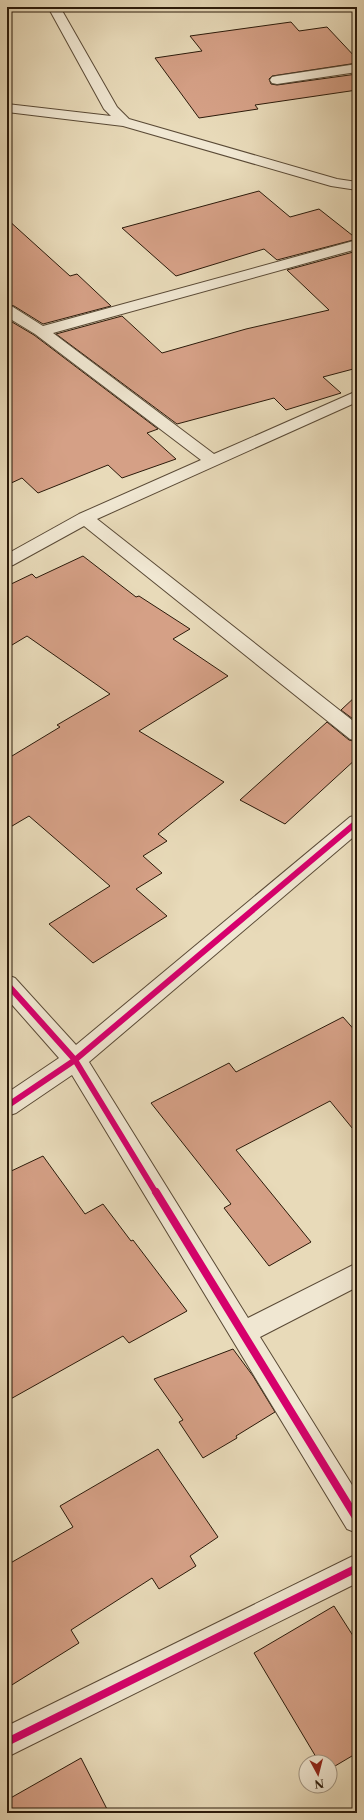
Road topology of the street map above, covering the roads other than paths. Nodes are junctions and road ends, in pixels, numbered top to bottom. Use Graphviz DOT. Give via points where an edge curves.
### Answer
graph roads {
  1 [pos="54,7"];
  2 [pos="357,68"];
  3 [pos="277,80"];
  4 [pos="7,108"];
  5 [pos="124,122"];
  6 [pos="357,186"];
  7 [pos="357,244"];
  8 [pos="7,310"];
  9 [pos="41,331"];
  10 [pos="357,396"];
  11 [pos="213,461"];
  12 [pos="85,518"];
  13 [pos="7,561"];
  14 [pos="357,734"];
  15 [pos="357,822"];
  16 [pos="7,984"];
  17 [pos="76,1060"];
  18 [pos="7,1106"];
  19 [pos="357,1274"];
  20 [pos="243,1333"];
  21 [pos="357,1519"];
  22 [pos="357,1568"];
  23 [pos="7,1742"];
  1 -- 5 [label="street" via="111,109"];
  2 -- 3 [label="street"];
  4 -- 5 [label="street"];
  5 -- 6 [label="street" via="336,183"];
  7 -- 9 [label="street"];
  8 -- 9 [label="street"];
  9 -- 11 [label="street"];
  10 -- 11 [label="street"];
  11 -- 12 [label="street"];
  12 -- 13 [label="street"];
  12 -- 14 [label="street"];
  15 -- 17 [label="street"];
  16 -- 17 [label="street"];
  17 -- 18 [label="street"];
  17 -- 20 [label="street"];
  19 -- 20 [label="street"];
  20 -- 21 [label="street"];
  22 -- 23 [label="street"];
}
